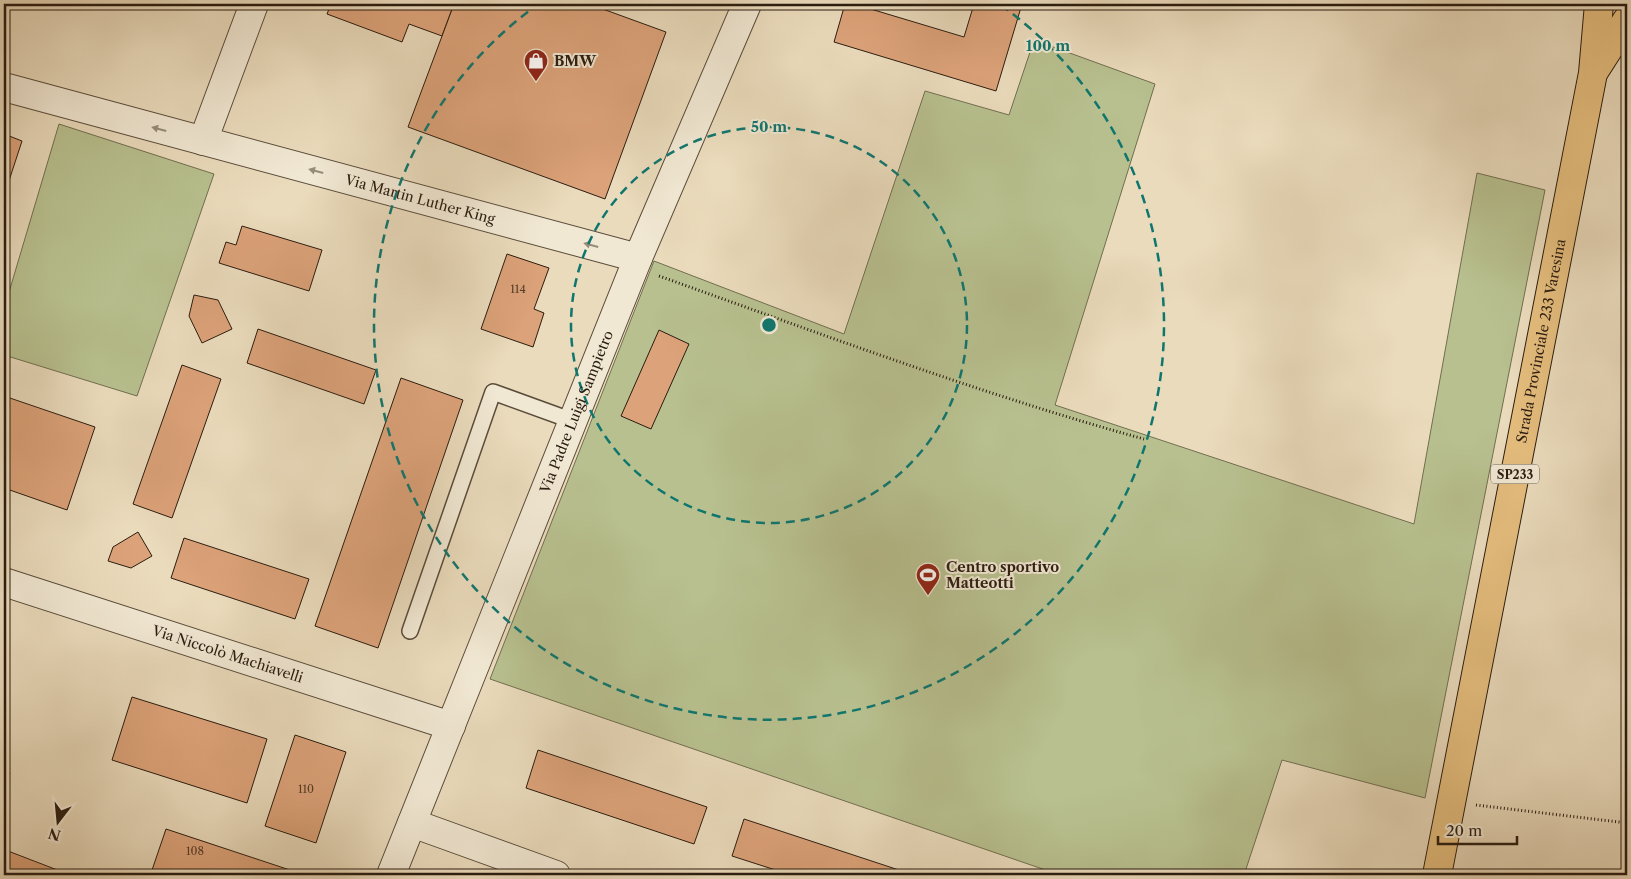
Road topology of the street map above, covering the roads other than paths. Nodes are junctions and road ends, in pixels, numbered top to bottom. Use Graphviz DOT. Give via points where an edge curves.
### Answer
graph roads {
  1 [pos="254,4"];
  2 [pos="747,4"];
  3 [pos="1599,4"];
  4 [pos="1627,20"];
  5 [pos="1593,73"];
  6 [pos="4,87"];
  7 [pos="203,141"];
  8 [pos="638,258"];
  9 [pos="573,421"];
  10 [pos="4,582"];
  11 [pos="410,631"];
  12 [pos="451,726"];
  13 [pos="412,823"];
  14 [pos="391,875"];
  15 [pos="556,875"];
  16 [pos="1437,875"];
  1 -- 7 [label="street"];
  2 -- 8 [label="street, Via Padre Luigi Sampietro"];
  3 -- 5 [label="main road, Strada Provinciale 233 Varesina / SP233"];
  4 -- 5 [label="main road, Strada Provinciale 233 Varesina / SP233"];
  5 -- 16 [label="main road, Strada Provinciale 233 Varesina / SP233"];
  7 -- 6 [label="street, Via Martin Luther King, one-way"];
  8 -- 7 [label="street, Via Martin Luther King, one-way"];
  8 -- 9 [label="street, Via Padre Luigi Sampietro"];
  9 -- 11 [label="lane" via="493,392"];
  9 -- 12 [label="street, Via Padre Luigi Sampietro"];
  10 -- 12 [label="street, Via Niccolò Machiavelli"];
  12 -- 13 [label="street, Via Padre Luigi Sampietro"];
  13 -- 14 [label="street, Via Padre Luigi Sampietro"];
  13 -- 15 [label="street"];
}
